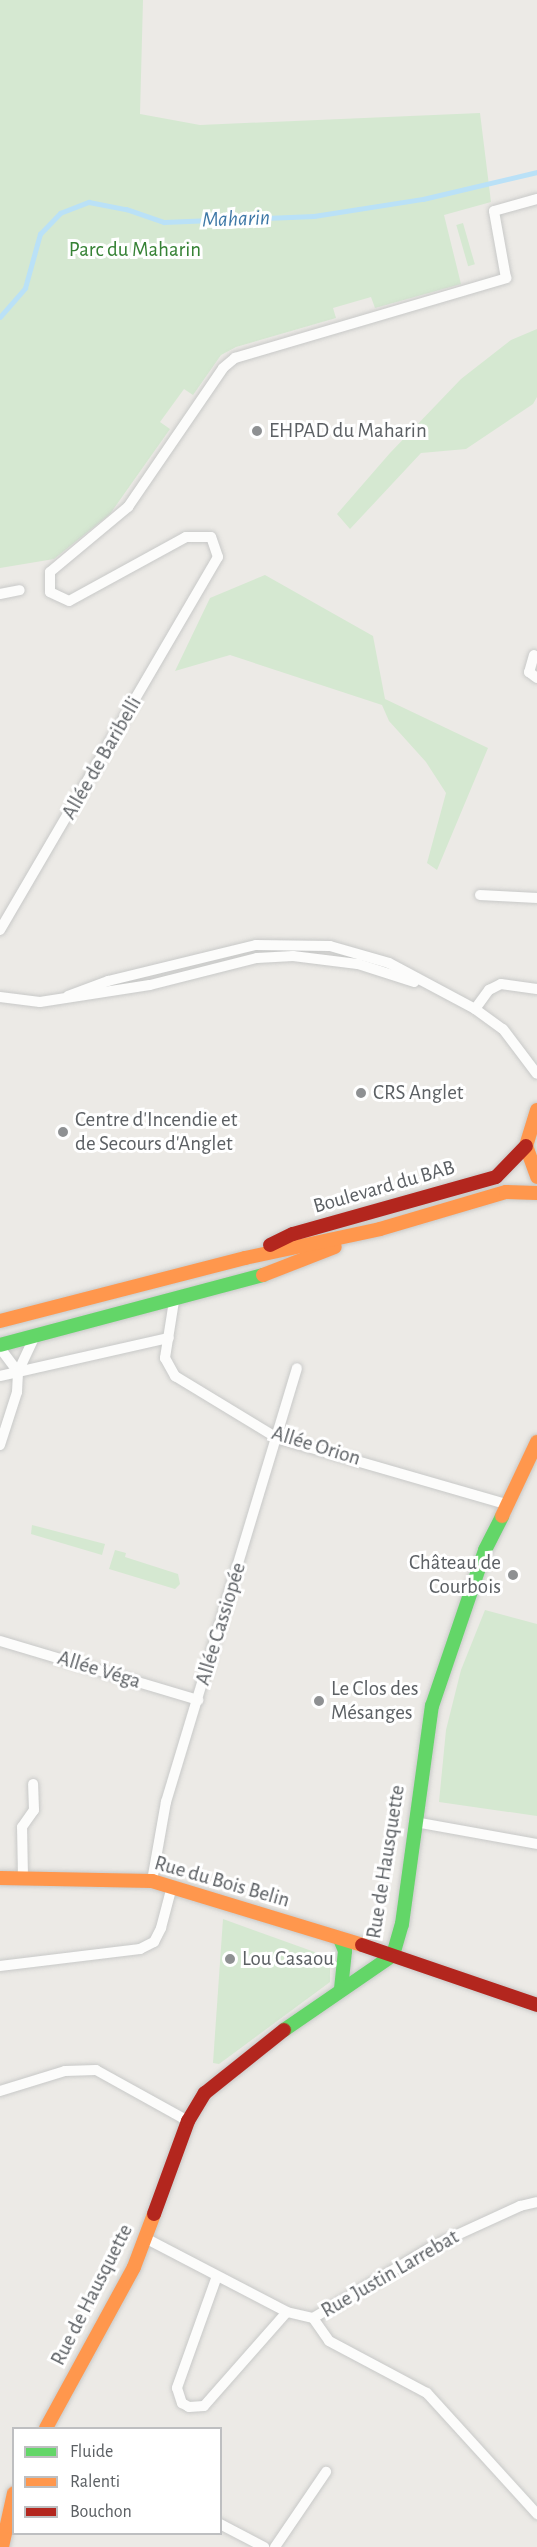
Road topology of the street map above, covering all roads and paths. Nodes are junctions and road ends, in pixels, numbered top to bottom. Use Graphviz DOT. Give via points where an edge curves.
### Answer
graph roads {
  1 [pos="537,199"];
  2 [pos="20,590"];
  3 [pos="0,594"];
  4 [pos="534,655"];
  5 [pos="537,678"];
  6 [pos="480,895"];
  7 [pos="537,898"];
  8 [pos="0,930"];
  9 [pos="537,989"];
  10 [pos="0,997"];
  11 [pos="475,1009"];
  12 [pos="537,1074"];
  13 [pos="537,1110"];
  14 [pos="526,1146"];
  15 [pos="537,1178"];
  16 [pos="537,1193"];
  17 [pos="380,1228"];
  18 [pos="245,1258"];
  19 [pos="174,1301"];
  20 [pos="0,1321"];
  21 [pos="34,1337"];
  22 [pos="169,1338"];
  23 [pos="0,1346"];
  24 [pos="297,1368"];
  25 [pos="18,1372"];
  26 [pos="0,1376"];
  27 [pos="277,1437"];
  28 [pos="537,1442"];
  29 [pos="0,1445"];
  30 [pos="507,1504"];
  31 [pos="0,1641"];
  32 [pos="198,1700"];
  33 [pos="33,1784"];
  34 [pos="415,1822"];
  35 [pos="537,1844"];
  36 [pos="23,1877"];
  37 [pos="0,1878"];
  38 [pos="152,1881"];
  39 [pos="172,1886"];
  40 [pos="340,1939"];
  41 [pos="393,1955"];
  42 [pos="0,1966"];
  43 [pos="341,1989"];
  44 [pos="537,2005"];
  45 [pos="0,2091"];
  46 [pos="188,2121"];
  47 [pos="537,2202"];
  48 [pos="147,2239"];
  49 [pos="218,2276"];
  50 [pos="287,2312"];
  51 [pos="313,2318"];
  52 [pos="47,2427"];
  53 [pos="326,2472"];
  54 [pos="12,2502"];
  55 [pos="537,2514"];
  56 [pos="222,2525"];
  57 [pos="2,2547"];
  58 [pos="264,2547"];
  59 [pos="275,2547"];
  1 -- 8 [label="street, Allée de Baribelli" via="494,211 506,278 235,358 223,368 128,507 57,564 48,582 50,592 69,601 186,537 201,535 216,544 218,557"];
  2 -- 3 [label="street"];
  4 -- 5 [label="street" via="529,672"];
  6 -- 7 [label="street"];
  9 -- 11 [label="street" via="501,984 489,990"];
  10 -- 11 [label="street" via="40,1002 129,989 258,958 293,956 358,964 444,992"];
  11 -- 12 [label="street" via="503,1029"];
  13 -- 14 [label="street"];
  14 -- 15 [label="street"];
  14 -- 18 [label="street, Boulevard du BAB" via="496,1177 293,1234"];
  16 -- 17 [label="street, Boulevard du BAB" via="506,1192"];
  17 -- 18 [label="street, Boulevard du BAB"];
  17 -- 19 [label="street" via="243,1283"];
  18 -- 20 [label="street, Boulevard du BAB"];
  19 -- 21 [label="street"];
  19 -- 22 [label="street, Allée Orion"];
  21 -- 23 [label="street"];
  21 -- 25 [label="street"];
  22 -- 25 [label="street"];
  22 -- 27 [label="street, Allée Orion" via="166,1367 175,1376"];
  23 -- 25 [label="street"];
  24 -- 27 [label="street, Allée Cassiopée"];
  25 -- 26 [label="street"];
  25 -- 29 [label="street" via="17,1392"];
  27 -- 30 [label="street, Allée Orion"];
  27 -- 32 [label="street, Allée Cassiopée"];
  28 -- 30 [label="street, Rue de Hausquette"];
  30 -- 34 [label="street, Rue de Hausquette" via="468,1596 432,1706"];
  31 -- 32 [label="street, Allée Véga"];
  32 -- 38 [label="street, Allée Cassiopée" via="166,1802"];
  33 -- 36 [label="street" via="34,1810 22,1827"];
  34 -- 35 [label="street"];
  34 -- 41 [label="street, Rue de Hausquette" via="402,1924"];
  36 -- 37 [label="street, Rue du Bois Belin"];
  36 -- 38 [label="street, Rue du Bois Belin"];
  38 -- 39 [label="street, Rue du Bois Belin"];
  39 -- 40 [label="street, Rue du Bois Belin"];
  39 -- 42 [label="street" via="154,1942 140,1949"];
  40 -- 41 [label="street, Rue du Bois Belin"];
  40 -- 43 [label="street" via="345,1952"];
  41 -- 43 [label="street, Rue de Hausquette"];
  41 -- 44 [label="street, Rue du Bois Belin"];
  43 -- 46 [label="street, Rue de Hausquette" via="219,2078"];
  45 -- 46 [label="street" via="64,2071 96,2070"];
  46 -- 48 [label="street, Rue de Hausquette"];
  47 -- 51 [label="street, Rue Justin Larrebat" via="435,2245"];
  48 -- 49 [label="street, Rue Justin Larrebat"];
  48 -- 52 [label="street, Rue de Hausquette"];
  49 -- 50 [label="street, Rue Justin Larrebat"];
  49 -- 50 [label="street" via="177,2388 182,2403 189,2407 204,2406"];
  50 -- 51 [label="street, Rue Justin Larrebat"];
  51 -- 55 [label="street" via="329,2341 427,2393"];
  53 -- 59 [label="street"];
  54 -- 57 [label="street"];
  56 -- 58 [label="street"];
}
